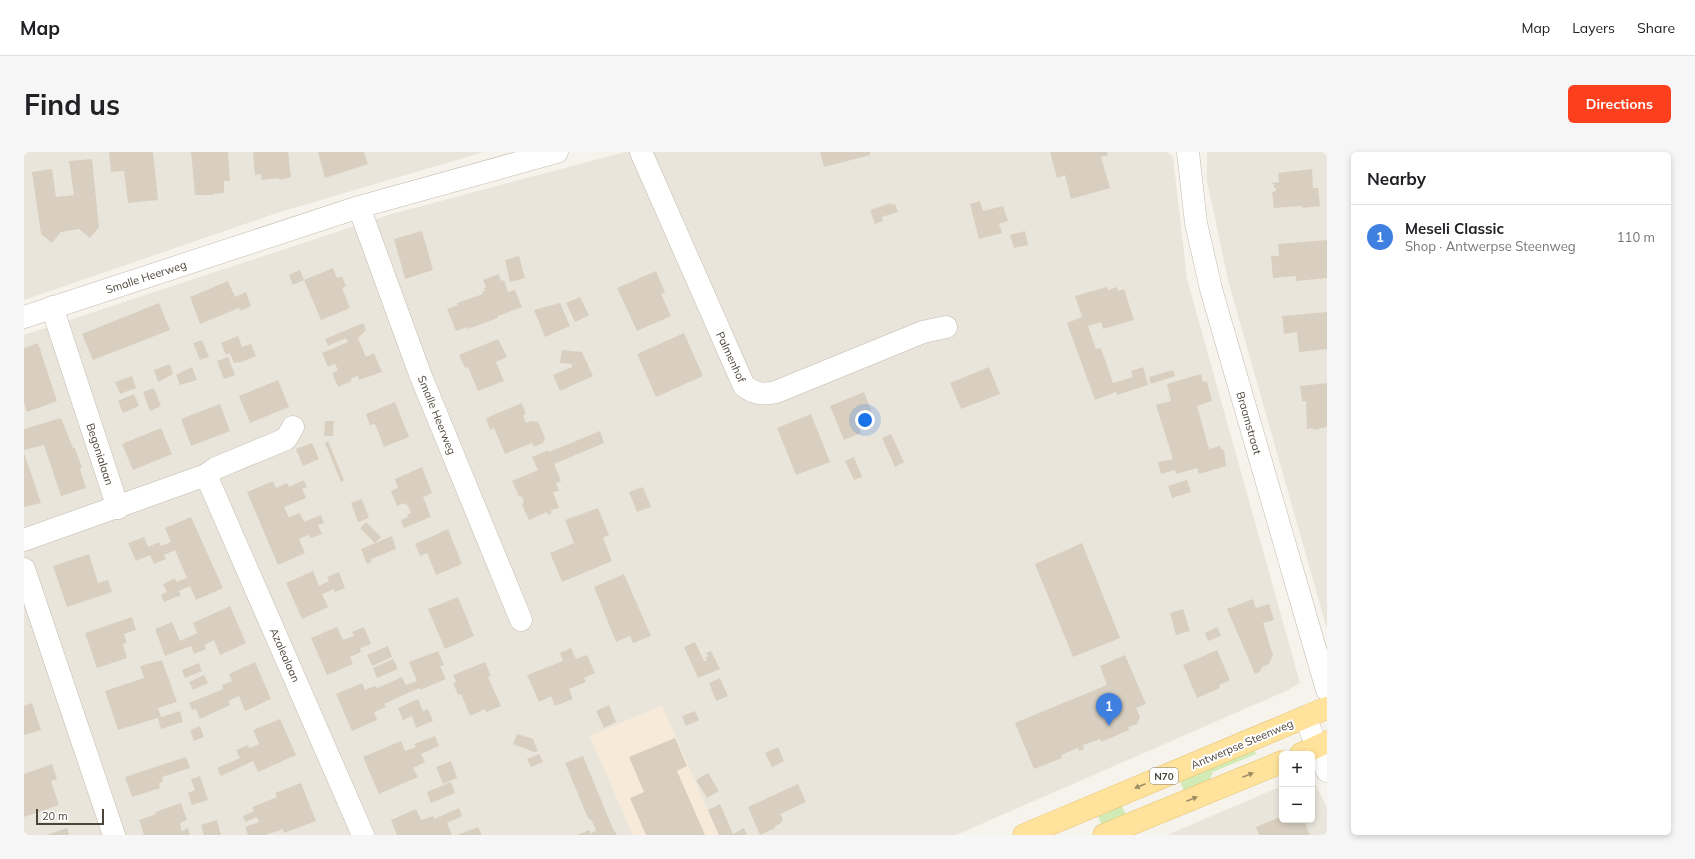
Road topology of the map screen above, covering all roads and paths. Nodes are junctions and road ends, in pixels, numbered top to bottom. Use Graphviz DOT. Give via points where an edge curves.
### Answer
graph roads {
  1 [pos="557,152"];
  2 [pos="641,152"];
  3 [pos="1188,152"];
  4 [pos="359,207"];
  5 [pos="52,307"];
  6 [pos="24,317"];
  7 [pos="946,327"];
  8 [pos="293,427"];
  9 [pos="206,476"];
  10 [pos="118,508"];
  11 [pos="24,540"];
  12 [pos="24,569"];
  13 [pos="521,620"];
  14 [pos="1327,690"];
  15 [pos="1327,708"];
  16 [pos="1305,717"];
  17 [pos="1315,748"];
  18 [pos="1279,763"];
  19 [pos="1327,771"];
  20 [pos="114,835"];
  21 [pos="363,835"];
  22 [pos="1024,835"];
  23 [pos="1104,835"];
  1 -- 4 [label="street, Smalle Heerweg"];
  2 -- 7 [label="street, Palmenhof" via="744,386 753,392 765,395 776,392 923,332"];
  3 -- 14 [label="street, Braamstraat" via="1196,223 1210,289"];
  4 -- 5 [label="street, Smalle Heerweg"];
  4 -- 13 [label="street, Smalle Heerweg" via="420,374"];
  5 -- 6 [label="street, Smalle Heerweg"];
  5 -- 10 [label="street, Begonialaan"];
  8 -- 9 [label="street" via="286,439 216,468"];
  9 -- 10 [label="street"];
  9 -- 21 [label="street, Azalealaan"];
  10 -- 11 [label="street"];
  12 -- 20 [label="street"];
  15 -- 16 [label="main road, Antwerpse Steenweg / N70"];
  16 -- 17 [label="street"];
  16 -- 22 [label="main road, Antwerpse Steenweg / N70, one-way"];
  17 -- 19 [label="street"];
  23 -- 18 [label="main road, one-way"];
}
